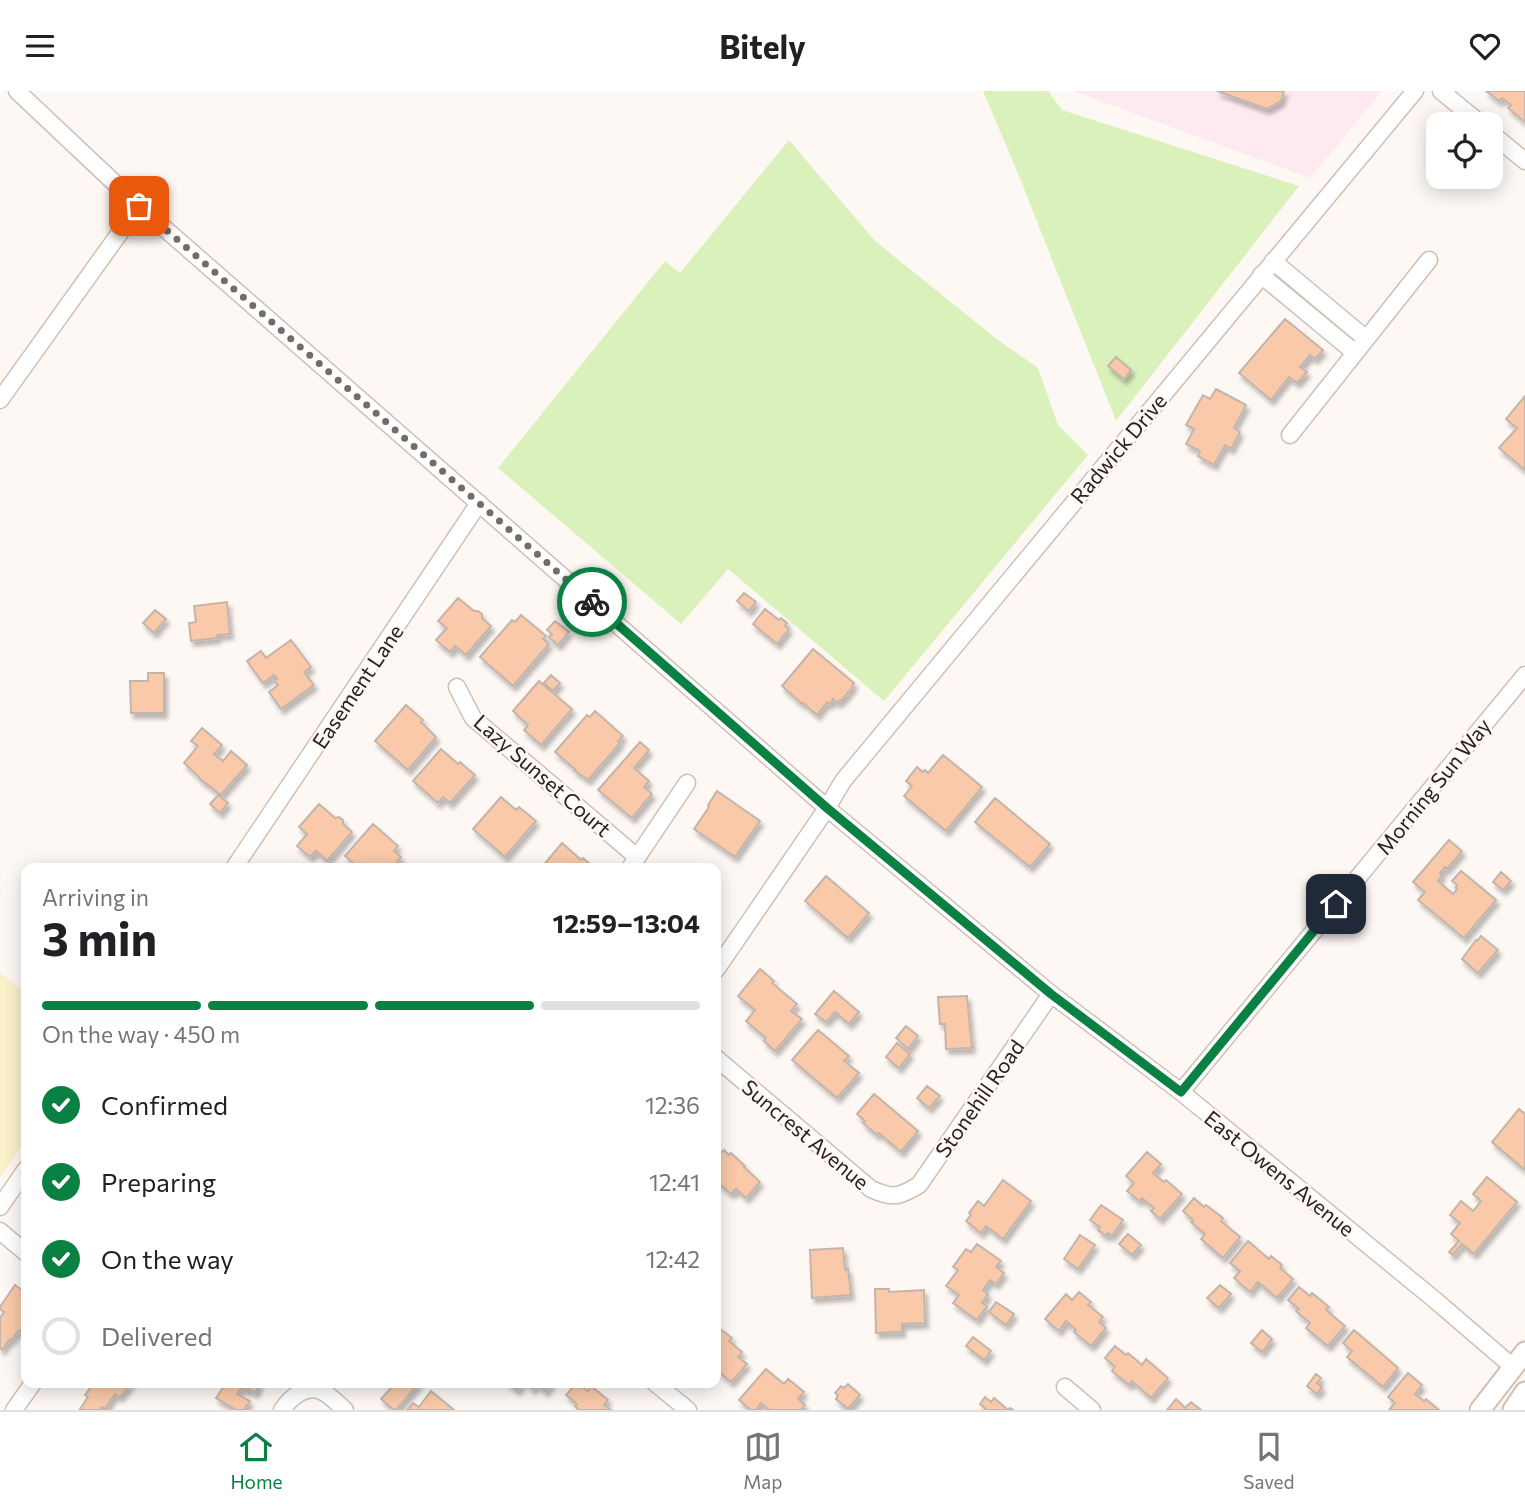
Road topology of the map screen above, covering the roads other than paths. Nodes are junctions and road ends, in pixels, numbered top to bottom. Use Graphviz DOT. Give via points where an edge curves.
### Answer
graph roads {
  1 [pos="16,91"];
  2 [pos="1415,91"];
  3 [pos="1441,91"];
  4 [pos="1466,112"];
  5 [pos="1503,142"];
  6 [pos="1525,161"];
  7 [pos="139,206"];
  8 [pos="1429,260"];
  9 [pos="1273,261"];
  10 [pos="1261,275"];
  11 [pos="1365,338"];
  12 [pos="1354,352"];
  13 [pos="0,400"];
  14 [pos="1290,435"];
  15 [pos="479,503"];
  16 [pos="1525,675"];
  17 [pos="457,687"];
  18 [pos="687,783"];
  19 [pos="827,808"];
  20 [pos="634,862"];
  21 [pos="237,863"];
  22 [pos="721,963"];
  23 [pos="1051,994"];
  24 [pos="721,1062"];
  25 [pos="1181,1092"];
  26 [pos="21,1176"];
  27 [pos="902,1195"];
  28 [pos="0,1207"];
  29 [pos="0,1231"];
  30 [pos="21,1249"];
  31 [pos="1521,1366"];
  32 [pos="1065,1387"];
  33 [pos="29,1388"];
  34 [pos="661,1388"];
  35 [pos="1525,1392"];
  36 [pos="14,1410"];
  37 [pos="282,1410"];
  38 [pos="345,1410"];
  39 [pos="688,1410"];
  40 [pos="1092,1410"];
  41 [pos="1480,1410"];
  42 [pos="1513,1410"];
  1 -- 7 [label="street, East Owens Avenue"];
  2 -- 9 [label="street, Radwick Drive"];
  3 -- 4 [label="street"];
  5 -- 6 [label="street"];
  7 -- 13 [label="street"];
  7 -- 15 [label="street, East Owens Avenue"];
  8 -- 11 [label="street"];
  9 -- 10 [label="street, Radwick Drive"];
  9 -- 11 [label="street"];
  10 -- 12 [label="street"];
  10 -- 19 [label="street, Radwick Drive" via="843,781"];
  11 -- 12 [label="street"];
  12 -- 14 [label="street"];
  15 -- 19 [label="street, East Owens Avenue"];
  15 -- 21 [label="street, Easement Lane"];
  16 -- 25 [label="street, Morning Sun Way"];
  17 -- 20 [label="street, Lazy Sunset Court" via="473,718"];
  18 -- 20 [label="street"];
  19 -- 22 [label="street, Radwick Drive"];
  19 -- 23 [label="street, East Owens Avenue"];
  23 -- 25 [label="street, East Owens Avenue"];
  23 -- 27 [label="street, Stonehill Road" via="919,1185"];
  24 -- 27 [label="street, Suncrest Avenue" via="870,1189"];
  25 -- 31 [label="street, East Owens Avenue"];
  26 -- 28 [label="street"];
  29 -- 30 [label="street"];
  31 -- 41 [label="main road"];
  32 -- 40 [label="street"];
  33 -- 36 [label="street"];
  34 -- 39 [label="street"];
  35 -- 42 [label="main road"];
  37 -- 38 [label="street" via="303,1390 320,1390"];
}
